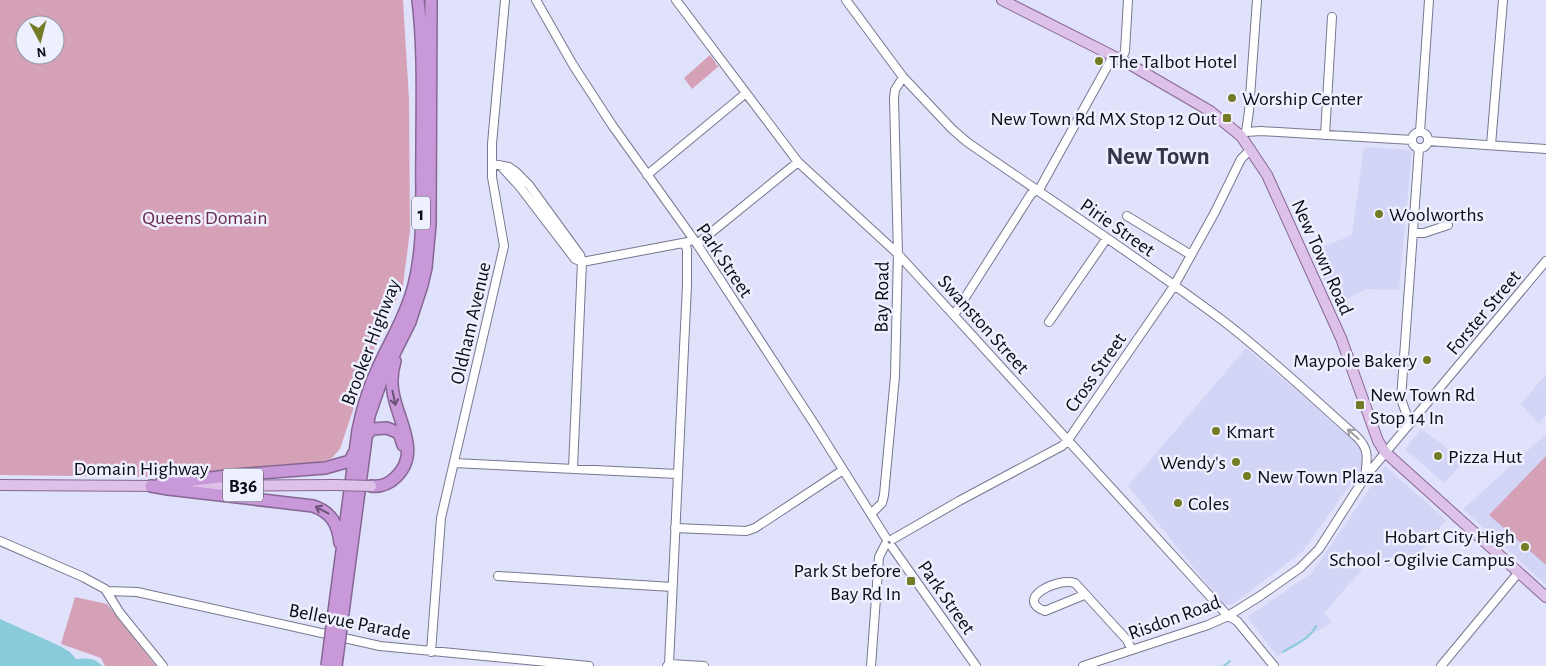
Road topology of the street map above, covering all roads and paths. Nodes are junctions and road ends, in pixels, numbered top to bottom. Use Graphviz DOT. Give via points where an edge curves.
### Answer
graph roads {
  1 [pos="418,0"];
  2 [pos="431,0"];
  3 [pos="505,0"];
  4 [pos="536,0"];
  5 [pos="676,0"];
  6 [pos="846,0"];
  7 [pos="1002,0"];
  8 [pos="1128,0"];
  9 [pos="1257,0"];
  10 [pos="1429,0"];
  11 [pos="1503,0"];
  12 [pos="1332,17"];
  13 [pos="1117,58"];
  14 [pos="903,77"];
  15 [pos="746,93"];
  16 [pos="1420,132"];
  17 [pos="1243,134"];
  18 [pos="1325,135"];
  19 [pos="1412,140"];
  20 [pos="1428,140"];
  21 [pos="1491,144"];
  22 [pos="1419,148"];
  23 [pos="1251,149"];
  24 [pos="1546,149"];
  25 [pos="798,162"];
  26 [pos="496,164"];
  27 [pos="647,175"];
  28 [pos="1037,191"];
  29 [pos="1127,216"];
  30 [pos="1448,225"];
  31 [pos="1413,233"];
  32 [pos="1107,238"];
  33 [pos="695,242"];
  34 [pos="684,243"];
  35 [pos="898,254"];
  36 [pos="1191,255"];
  37 [pos="1546,261"];
  38 [pos="582,262"];
  39 [pos="1174,286"];
  40 [pos="954,315"];
  41 [pos="1049,322"];
  42 [pos="404,334"];
  43 [pos="1412,422"];
  44 [pos="365,437"];
  45 [pos="1068,440"];
  46 [pos="356,447"];
  47 [pos="1385,452"];
  48 [pos="454,463"];
  49 [pos="573,468"];
  50 [pos="843,470"];
  51 [pos="677,474"];
  52 [pos="1365,477"];
  53 [pos="0,485"];
  54 [pos="151,486"];
  55 [pos="372,486"];
  56 [pos="871,514"];
  57 [pos="675,528"];
  58 [pos="0,540"];
  59 [pos="889,542"];
  60 [pos="340,569"];
  61 [pos="1519,572"];
  62 [pos="498,576"];
  63 [pos="672,588"];
  64 [pos="108,591"];
  65 [pos="1084,594"];
  66 [pos="1546,597"];
  67 [pos="1228,616"];
  68 [pos="338,619"];
  69 [pos="1132,650"];
  70 [pos="431,652"];
  71 [pos="668,665"];
  72 [pos="163,666"];
  73 [pos="327,666"];
  74 [pos="336,666"];
  75 [pos="589,666"];
  76 [pos="704,666"];
  77 [pos="871,666"];
  78 [pos="976,666"];
  79 [pos="1083,666"];
  80 [pos="1274,666"];
  81 [pos="1441,666"];
  1 -- 46 [label="highway, Brooker Highway / 1" via="422,66 418,267 408,303 368,390"];
  2 -- 42 [label="highway, Brooker Highway / 1" via="429,244 422,285"];
  3 -- 26 [label="street, Oldham Avenue" via="492,144"];
  4 -- 27 [label="street, Park Street" via="573,65"];
  5 -- 15 [label="street, Swanston Street"];
  6 -- 14 [label="street, Pirie Street"];
  7 -- 13 [label="main road, New Town Road"];
  8 -- 13 [label="street" via="1125,51"];
  9 -- 17 [label="street" via="1249,111"];
  10 -- 16 [label="street"];
  11 -- 21 [label="street"];
  12 -- 18 [label="street"];
  13 -- 17 [label="main road, New Town Road" via="1210,111"];
  13 -- 28 [label="street"];
  14 -- 28 [label="street, Pirie Street" via="967,142"];
  14 -- 35 [label="street, Bay Road" via="898,82 894,98"];
  15 -- 25 [label="street, Swanston Street"];
  15 -- 27 [label="street"];
  16 -- 19 [label="street"];
  16 -- 20 [label="street"];
  17 -- 18 [label="street" via="1261,131"];
  17 -- 23 [label="main road, New Town Road"];
  18 -- 19 [label="street"];
  19 -- 22 [label="street"];
  20 -- 21 [label="street"];
  20 -- 22 [label="street"];
  21 -- 24 [label="street"];
  22 -- 31 [label="street"];
  23 -- 36 [label="street, Cross Street" via="1241,160"];
  23 -- 47 [label="main road, New Town Road" via="1267,175 1341,338 1373,430"];
  25 -- 33 [label="street"];
  25 -- 35 [label="street, Swanston Street"];
  26 -- 38 [label="street" via="520,187 575,259"];
  26 -- 48 [label="street, Oldham Avenue" via="492,177 504,246"];
  27 -- 33 [label="street, Park Street"];
  28 -- 32 [label="street, Pirie Street"];
  28 -- 40 [label="street"];
  29 -- 36 [label="street"];
  30 -- 31 [label="street"];
  31 -- 43 [label="street" via="1401,399"];
  32 -- 39 [label="street, Pirie Street"];
  32 -- 41 [label="street"];
  33 -- 34 [label="street"];
  33 -- 50 [label="street, Park Street"];
  34 -- 38 [label="street"];
  34 -- 51 [label="street" via="687,249 687,285"];
  35 -- 40 [label="street, Swanston Street"];
  35 -- 56 [label="street, Bay Road" via="895,376 884,495 882,503"];
  36 -- 39 [label="street, Cross Street"];
  37 -- 43 [label="street, Forster Street"];
  38 -- 49 [label="street"];
  39 -- 45 [label="street, Cross Street"];
  52 -- 39 [label="street, Pirie Street, one-way" via="1367,453 1363,443 1230,327"];
  40 -- 45 [label="street, Swanston Street"];
  42 -- 44 [label="highway, Brooker Highway / 1" via="375,396"];
  42 -- 55 [label="highway, one-way" via="392,379 408,453 394,479 384,485"];
  43 -- 47 [label="street, Forster Street"];
  44 -- 55 [label="highway" via="372,429 386,428 399,433 404,445 401,461 393,473"];
  44 -- 68 [label="highway, Brooker Highway / 1"];
  45 -- 59 [label="street, Cross Street"];
  45 -- 67 [label="street, Swanston Street"];
  46 -- 54 [label="highway" via="350,461 325,468"];
  46 -- 60 [label="highway, Brooker Highway / 1"];
  47 -- 52 [label="street, Risdon Road"];
  47 -- 61 [label="main road, New Town Road"];
  48 -- 49 [label="street"];
  48 -- 70 [label="street, Oldham Avenue" via="441,518"];
  49 -- 51 [label="street"];
  50 -- 56 [label="street, Park Street"];
  50 -- 57 [label="street" via="746,531"];
  51 -- 57 [label="street"];
  52 -- 67 [label="street, Risdon Road" via="1319,549 1276,586"];
  53 -- 54 [label="main road, Domain Highway / B36"];
  54 -- 55 [label="main road, Domain Highway / B36, bridge"];
  60 -- 54 [label="highway, one-way" via="338,530 330,514 322,509 297,503"];
  56 -- 59 [label="street, Park Street"];
  57 -- 63 [label="street"];
  58 -- 64 [label="street"];
  59 -- 77 [label="street" via="879,557"];
  59 -- 78 [label="street, Park Street"];
  60 -- 68 [label="highway, Brooker Highway / 1"];
  61 -- 66 [label="main road, New Town Road"];
  61 -- 81 [label="street"];
  62 -- 63 [label="street"];
  63 -- 71 [label="street"];
  64 -- 70 [label="street, Bellevue Parade" via="137,592 380,646"];
  64 -- 72 [label="street" via="120,613"];
  65 -- 65 [label="street" via="1075,583 1062,582 1043,589 1034,600 1036,606 1045,611"];
  65 -- 69 [label="street" via="1127,640"];
  67 -- 69 [label="street, Risdon Road"];
  67 -- 80 [label="street, Swanston Street" via="1237,621"];
  68 -- 73 [label="highway, Brooker Highway / 1, bridge"];
  68 -- 74 [label="highway, Brooker Highway / 1, bridge"];
  69 -- 79 [label="street, Risdon Road"];
  70 -- 75 [label="street, Bellevue Parade"];
  71 -- 76 [label="street"];
}
